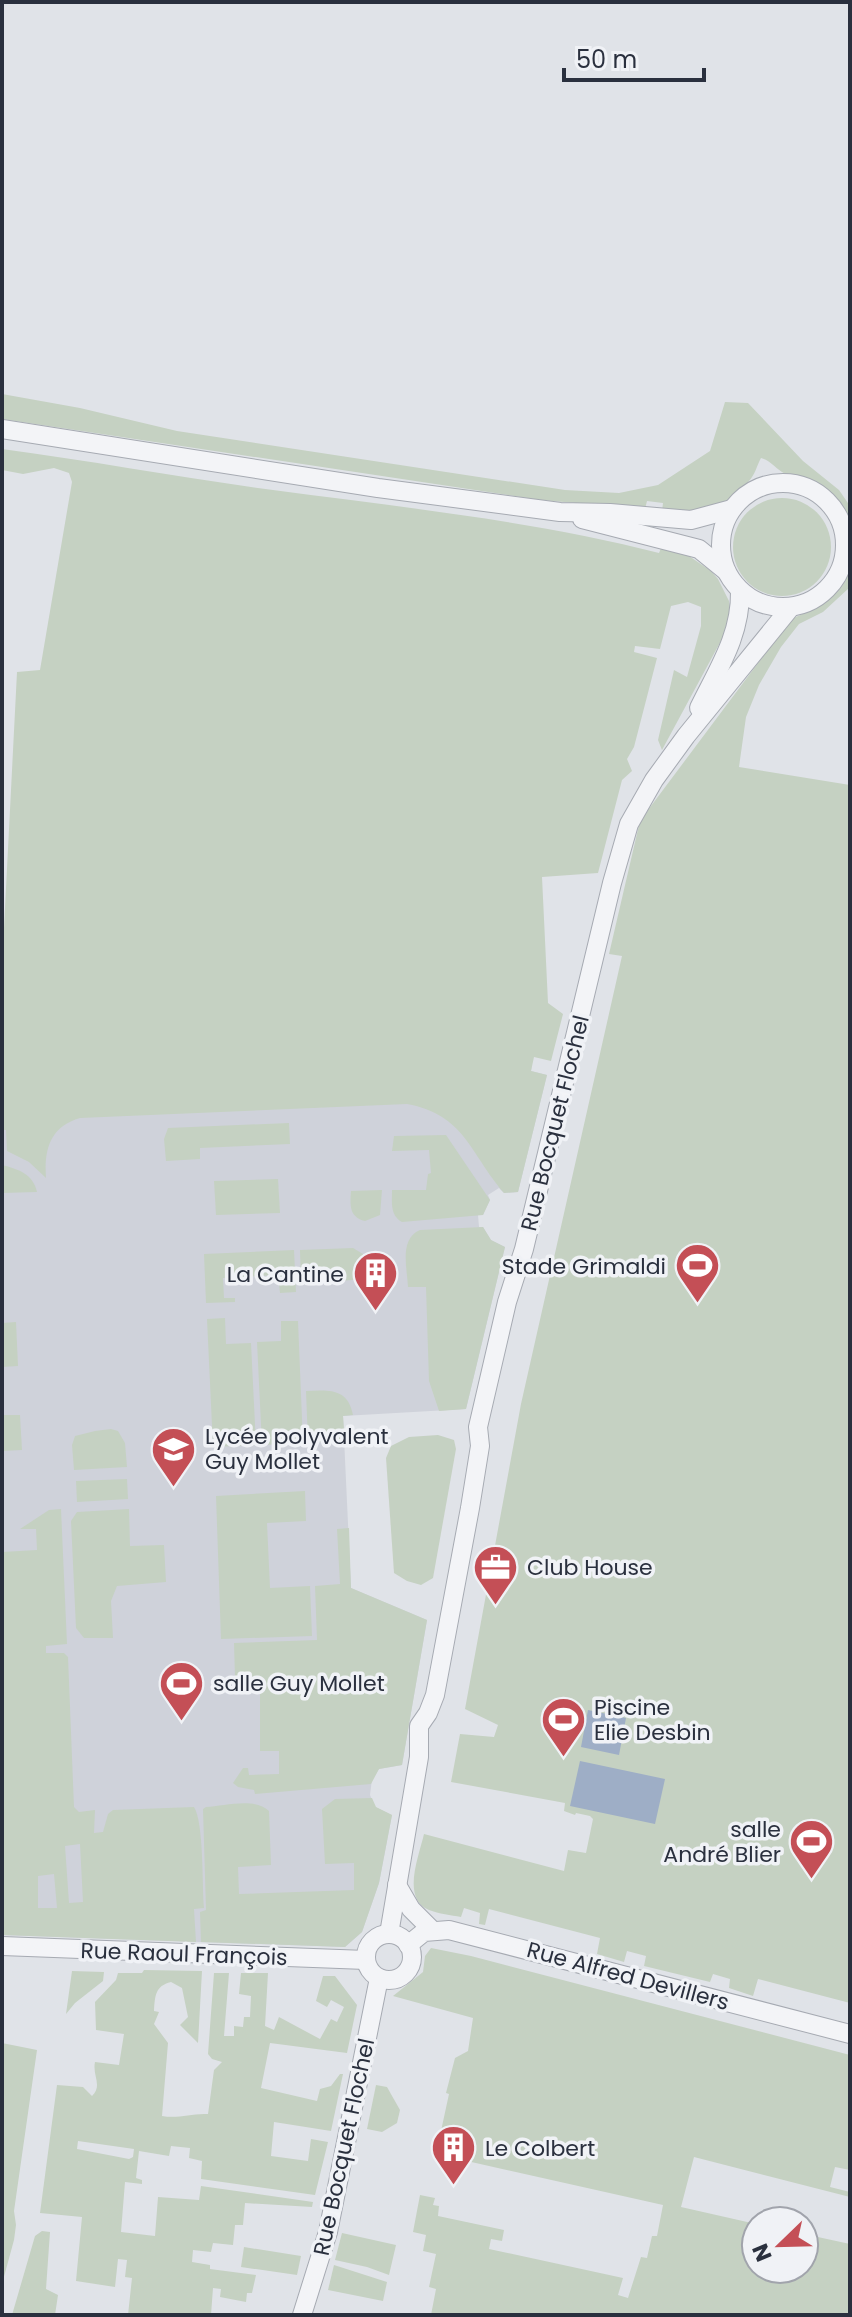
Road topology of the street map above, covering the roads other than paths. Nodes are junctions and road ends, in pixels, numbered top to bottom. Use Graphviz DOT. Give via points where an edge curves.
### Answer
graph roads {
  1 [pos="2,429"];
  2 [pos="732,509"];
  3 [pos="560,512"];
  4 [pos="726,571"];
  5 [pos="740,591"];
  6 [pos="791,607"];
  7 [pos="686,736"];
  8 [pos="397,1885"];
  9 [pos="432,1930"];
  10 [pos="389,1934"];
  11 [pos="408,1945"];
  12 [pos="2,1946"];
  13 [pos="366,1960"];
  14 [pos="379,1978"];
  15 [pos="850,2034"];
  16 [pos="302,2315"];
  1 -- 3 [label="street"];
  2 -- 3 [label="street" via="691,520"];
  2 -- 4 [label="street" via="721,539"];
  2 -- 6 [label="street" via="753,490 785,483 812,491 833,508 842,524 844,561 824,592"];
  3 -- 4 [label="street" via="699,549"];
  4 -- 5 [label="street"];
  5 -- 6 [label="street" via="755,602"];
  5 -- 7 [label="street, Rue Bocquet Flochel" via="740,615 729,649"];
  6 -- 7 [label="street, Rue Bocquet Flochel"];
  7 -- 8 [label="street, Rue Bocquet Flochel" via="637,807 612,883 483,1401 470,1508"];
  8 -- 9 [label="street"];
  8 -- 10 [label="street, Rue Bocquet Flochel"];
  9 -- 11 [label="street"];
  9 -- 15 [label="street, Rue Alfred Devillers" via="472,1935"];
  10 -- 11 [label="street"];
  10 -- 13 [label="street" via="369,1945"];
  11 -- 14 [label="street" via="411,1961 403,1975"];
  12 -- 13 [label="street, Rue Raoul François"];
  13 -- 14 [label="street"];
  14 -- 16 [label="street, Rue Bocquet Flochel" via="328,2232"];
}
